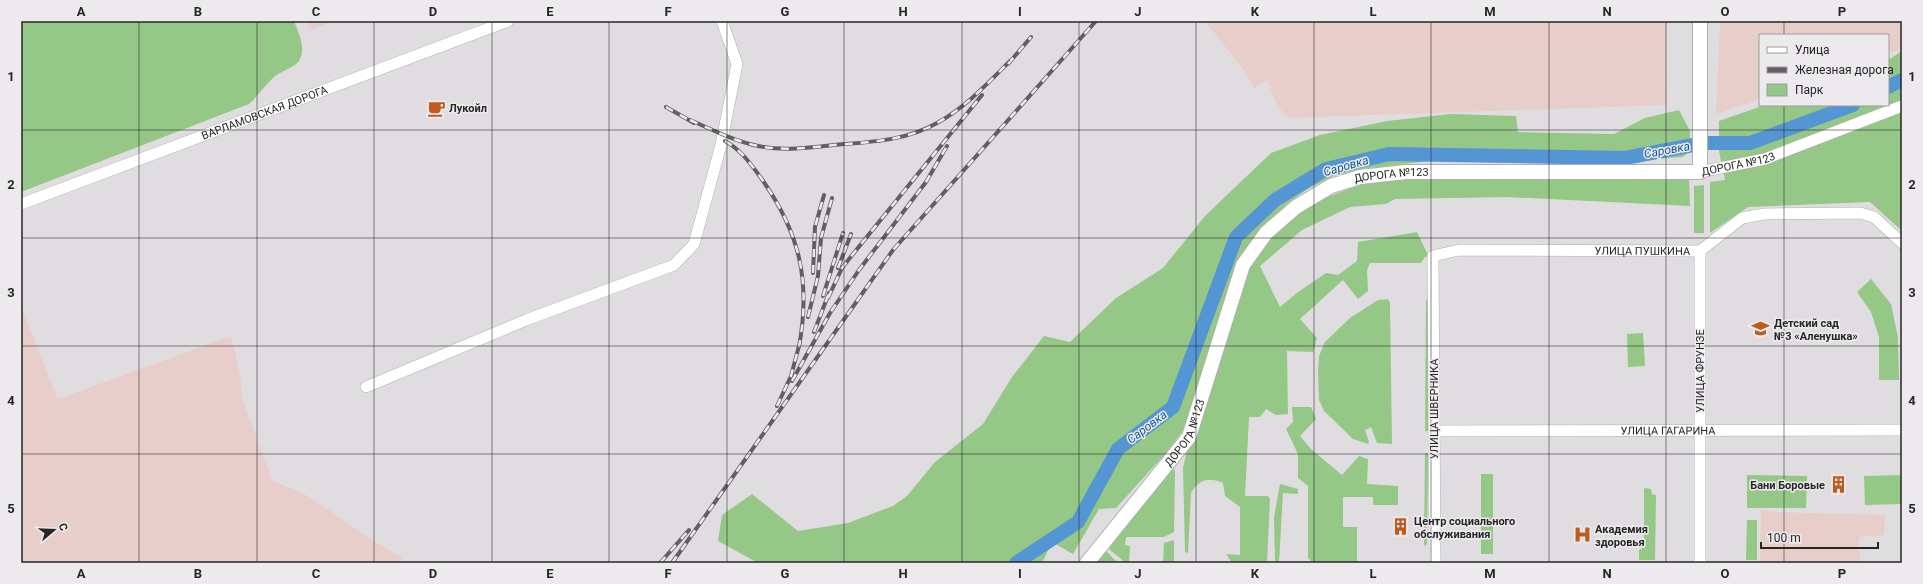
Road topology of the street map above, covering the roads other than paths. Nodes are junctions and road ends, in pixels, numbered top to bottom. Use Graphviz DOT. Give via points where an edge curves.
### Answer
graph roads {
  1 [pos="508,21"];
  2 [pos="722,21"];
  3 [pos="1700,21"];
  4 [pos="1902,106"];
  5 [pos="1700,172"];
  6 [pos="21,204"];
  7 [pos="1902,243"];
  8 [pos="1700,251"];
  9 [pos="1433,256"];
  10 [pos="366,388"];
  11 [pos="1700,430"];
  12 [pos="1902,430"];
  13 [pos="1434,431"];
  14 [pos="1088,562"];
  15 [pos="1435,563"];
  16 [pos="1700,563"];
  1 -- 6 [label="street, ВАРЛАМОВСКАЯ ДОРОГА"];
  2 -- 10 [label="street" via="737,64 734,80 721,145 694,244 674,265 526,320"];
  3 -- 5 [label="main road"];
  4 -- 5 [label="street, ДОРОГА №123" via="1765,160"];
  5 -- 14 [label="main road, ДОРОГА №123" via="1406,172 1360,177 1331,186 1296,206 1266,233 1243,265 1189,437"];
  7 -- 8 [label="street, УЛИЦА ПУШКИНА" via="1874,217 1860,213 1764,214 1742,218"];
  8 -- 9 [label="street, УЛИЦА ПУШКИНА" via="1459,250"];
  8 -- 11 [label="street, УЛИЦА ФРУНЗЕ"];
  9 -- 13 [label="street, УЛИЦА ШВЕРНИКА"];
  11 -- 12 [label="street, УЛИЦА ГАГАРИНА"];
  11 -- 13 [label="street, УЛИЦА ГАГАРИНА"];
  11 -- 16 [label="street, УЛИЦА ФРУНЗЕ"];
  13 -- 15 [label="street, УЛИЦА ШВЕРНИКА"];
}
